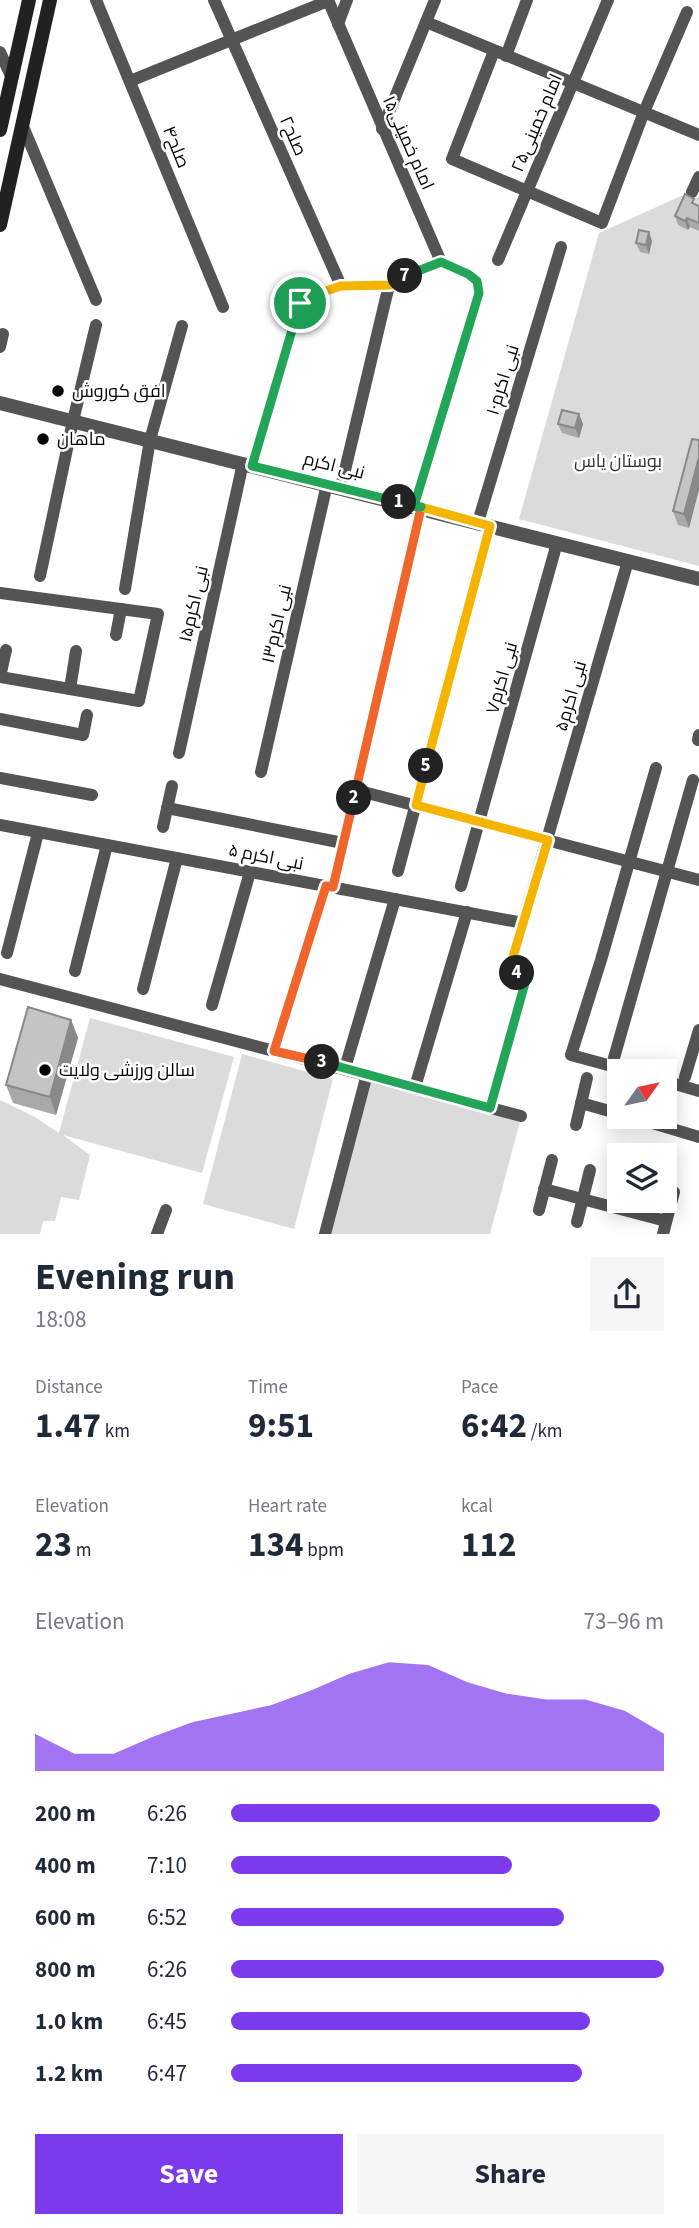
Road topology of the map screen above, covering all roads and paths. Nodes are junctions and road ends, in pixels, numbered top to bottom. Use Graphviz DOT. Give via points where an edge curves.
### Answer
graph roads {
  1 [pos="29,0"];
  2 [pos="50,0"];
  3 [pos="96,0"];
  4 [pos="214,0"];
  5 [pos="347,0"];
  6 [pos="435,0"];
  7 [pos="527,0"];
  8 [pos="608,0"];
  9 [pos="328,1"];
  10 [pos="687,12"];
  11 [pos="426,22"];
  12 [pos="338,24"];
  13 [pos="231,41"];
  14 [pos="0,52"];
  15 [pos="500,53"];
  16 [pos="11,76"];
  17 [pos="130,81"];
  18 [pos="573,83"];
  19 [pos="644,113"];
  20 [pos="22,124"];
  21 [pos="0,130"];
  22 [pos="382,130"];
  23 [pos="699,135"];
  24 [pos="699,177"];
  25 [pos="528,190"];
  26 [pos="692,192"];
  27 [pos="0,225"];
  28 [pos="561,247"];
  29 [pos="498,260"];
  30 [pos="441,262"];
  31 [pos="390,285"];
  32 [pos="341,286"];
  33 [pos="96,300"];
  34 [pos="223,307"];
  35 [pos="96,325"];
  36 [pos="182,326"];
  37 [pos="3,334"];
  38 [pos="0,348"];
  39 [pos="0,403"];
  40 [pos="73,421"];
  41 [pos="150,440"];
  42 [pos="248,464"];
  43 [pos="334,486"];
  44 [pos="417,507"];
  45 [pos="484,524"];
  46 [pos="558,543"];
  47 [pos="628,561"];
  48 [pos="40,576"];
  49 [pos="699,579"];
  50 [pos="125,589"];
  51 [pos="0,593"];
  52 [pos="121,609"];
  53 [pos="116,635"];
  54 [pos="6,650"];
  55 [pos="76,651"];
  56 [pos="0,677"];
  57 [pos="71,689"];
  58 [pos="88,715"];
  59 [pos="0,719"];
  60 [pos="179,753"];
  61 [pos="656,768"];
  62 [pos="261,772"];
  63 [pos="0,778"];
  64 [pos="693,780"];
  65 [pos="172,786"];
  66 [pos="356,790"];
  67 [pos="92,795"];
  68 [pos="416,805"];
  69 [pos="167,808"];
  70 [pos="480,822"];
  71 [pos="0,825"];
  72 [pos="163,827"];
  73 [pos="38,832"];
  74 [pos="548,840"];
  75 [pos="344,843"];
  76 [pos="107,845"];
  77 [pos="177,858"];
  78 [pos="629,861"];
  79 [pos="398,871"];
  80 [pos="667,871"];
  81 [pos="250,872"];
  82 [pos="699,880"];
  83 [pos="461,886"];
  84 [pos="329,887"];
  85 [pos="395,899"];
  86 [pos="467,912"];
  87 [pos="523,923"];
  88 [pos="7,953"];
  89 [pos="75,971"];
  90 [pos="0,979"];
  91 [pos="143,989"];
  92 [pos="212,1005"];
  93 [pos="699,1030"];
  94 [pos="274,1051"];
  95 [pos="614,1058"];
  96 [pos="607,1065"];
  97 [pos="345,1068"];
  98 [pos="367,1074"];
  99 [pos="685,1077"];
  100 [pos="587,1078"];
  101 [pos="677,1085"];
  102 [pos="415,1087"];
  103 [pos="699,1091"];
  104 [pos="582,1103"];
  105 [pos="490,1108"];
  106 [pos="607,1110"];
  107 [pos="521,1116"];
  108 [pos="576,1125"];
  109 [pos="672,1129"];
  110 [pos="699,1137"];
  111 [pos="552,1160"];
  112 [pos="590,1170"];
  113 [pos="544,1189"];
  114 [pos="583,1199"];
  115 [pos="166,1210"];
  116 [pos="539,1210"];
  117 [pos="577,1222"];
  118 [pos="664,1227"];
  119 [pos="157,1234"];
  120 [pos="325,1234"];
  1 -- 16 [label="main road"];
  2 -- 20 [label="main road"];
  3 -- 17 [label="street, صلح۴"];
  4 -- 13 [label="street, صلح۲"];
  5 -- 12 [label="street"];
  6 -- 11 [label="street"];
  7 -- 15 [label="street"];
  8 -- 18 [label="street, امام خمینی۲۵"];
  9 -- 12 [label="street, ۱۵امام خمینی"];
  9 -- 13 [label="street"];
  10 -- 19 [label="street"];
  11 -- 15 [label="street"];
  11 -- 22 [label="street"];
  12 -- 22 [label="street, ۱۵امام خمینی"];
  13 -- 17 [label="street"];
  13 -- 32 [label="street, صلح۲"];
  14 -- 16 [label="street"];
  15 -- 18 [label="street"];
  15 -- 25 [label="street" via="452,159"];
  16 -- 21 [label="main road"];
  17 -- 34 [label="street, صلح۴"];
  18 -- 19 [label="street"];
  18 -- 25 [label="street, امام خمینی۲۵"];
  19 -- 23 [label="street"];
  19 -- 25 [label="street" via="602,223"];
  20 -- 27 [label="main road"];
  20 -- 33 [label="street"];
  22 -- 30 [label="street, ۱۵امام خمینی"];
  24 -- 26 [label="street"];
  25 -- 29 [label="street, امام خمینی۲۵"];
  28 -- 45 [label="street, نبی اکرم۱۰"];
  30 -- 31 [label="street"];
  30 -- 44 [label="street" via="477,281 479,293"];
  31 -- 32 [label="street"];
  31 -- 43 [label="street, نبی اکرم۱۳"];
  32 -- 42 [label="street, نبی اکرم۱۵" via="300,303"];
  35 -- 40 [label="street"];
  36 -- 41 [label="street"];
  37 -- 38 [label="street"];
  39 -- 40 [label="street, نبی اکرم"];
  40 -- 41 [label="street, نبی اکرم"];
  40 -- 48 [label="street"];
  41 -- 42 [label="street, نبی اکرم"];
  41 -- 50 [label="street"];
  42 -- 43 [label="street, نبی اکرم"];
  42 -- 60 [label="street, نبی اکرم۱۵"];
  43 -- 44 [label="street, نبی اکرم"];
  43 -- 62 [label="street, نبی اکرم۱۳"];
  44 -- 45 [label="street, نبی اکرم"];
  44 -- 66 [label="street"];
  45 -- 46 [label="street, نبی اکرم"];
  45 -- 68 [label="street, نبی اکرم۱۰"];
  46 -- 47 [label="street, نبی اکرم"];
  46 -- 70 [label="street, نبی اکرم۷"];
  47 -- 49 [label="street, نبی اکرم"];
  47 -- 74 [label="street, نبی اکرم۵"];
  51 -- 52 [label="street"];
  52 -- 53 [label="street"];
  52 -- 57 [label="street" via="158,614 139,701"];
  54 -- 56 [label="street"];
  55 -- 57 [label="street"];
  56 -- 57 [label="street"];
  58 -- 59 [label="street" via="83,736"];
  61 -- 78 [label="street"];
  63 -- 67 [label="street"];
  64 -- 80 [label="street"];
  65 -- 69 [label="street"];
  66 -- 68 [label="street"];
  66 -- 75 [label="street"];
  68 -- 70 [label="street"];
  68 -- 79 [label="street, نبی اکرم۱۰"];
  69 -- 72 [label="street"];
  69 -- 75 [label="street"];
  70 -- 74 [label="street"];
  70 -- 83 [label="street, نبی اکرم۷"];
  71 -- 73 [label="street, نبی اکرم ۵"];
  73 -- 76 [label="street, نبی اکرم ۵"];
  73 -- 88 [label="street"];
  74 -- 78 [label="street"];
  74 -- 87 [label="street"];
  75 -- 84 [label="street"];
  76 -- 77 [label="street, نبی اکرم ۵"];
  76 -- 89 [label="street"];
  77 -- 81 [label="street, نبی اکرم ۵"];
  77 -- 91 [label="street"];
  78 -- 80 [label="street"];
  78 -- 96 [label="street" via="571,1055"];
  80 -- 82 [label="street"];
  80 -- 95 [label="street"];
  81 -- 84 [label="street, نبی اکرم ۵"];
  81 -- 92 [label="street"];
  84 -- 85 [label="street, نبی اکرم ۵"];
  84 -- 94 [label="street"];
  85 -- 86 [label="street, نبی اکرم ۵"];
  85 -- 97 [label="street"];
  86 -- 87 [label="street, نبی اکرم ۵"];
  86 -- 102 [label="street"];
  87 -- 105 [label="street" via="509,970 527,976"];
  90 -- 94 [label="street"];
  93 -- 99 [label="street"];
  94 -- 97 [label="street"];
  97 -- 98 [label="street"];
  98 -- 102 [label="street"];
  98 -- 120 [label="street"];
  100 -- 104 [label="street"];
  101 -- 103 [label="street"];
  102 -- 105 [label="street"];
  104 -- 106 [label="street"];
  104 -- 108 [label="street"];
  105 -- 107 [label="street"];
  109 -- 110 [label="street"];
  111 -- 113 [label="street"];
  112 -- 114 [label="street"];
  113 -- 114 [label="street"];
  113 -- 116 [label="street"];
  114 -- 117 [label="street"];
  114 -- 118 [label="street"];
  115 -- 119 [label="street"];
}
